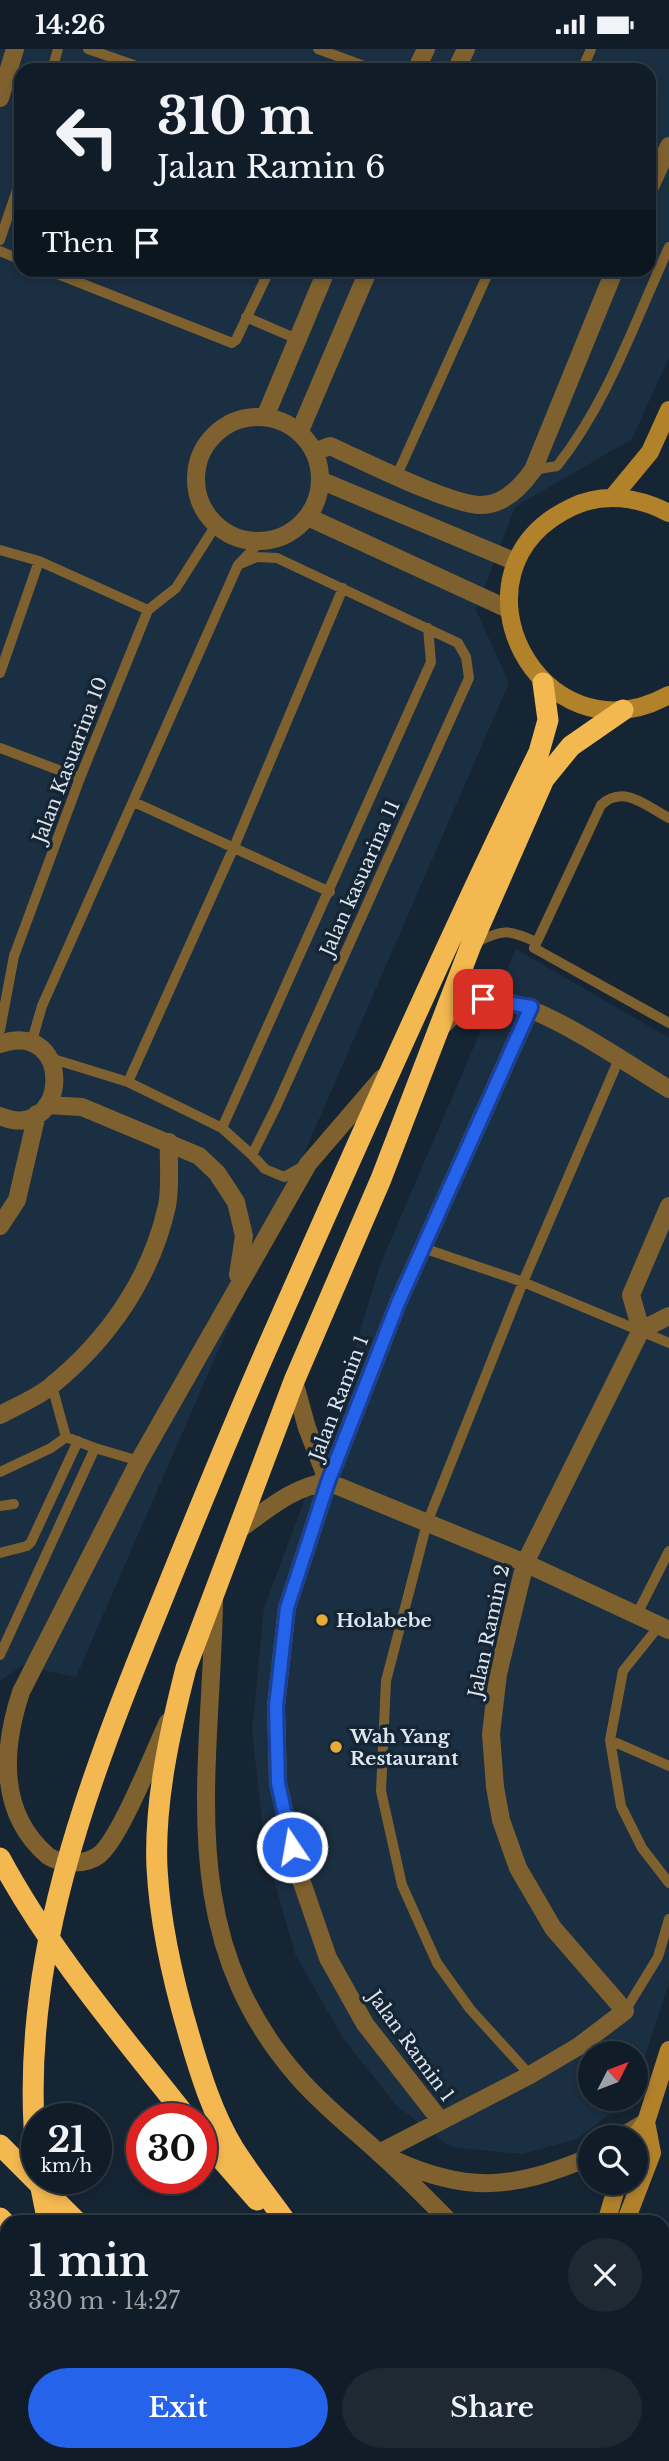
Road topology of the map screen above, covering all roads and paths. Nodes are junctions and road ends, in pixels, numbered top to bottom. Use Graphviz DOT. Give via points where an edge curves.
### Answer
graph roads {
  1 [pos="88,49"];
  2 [pos="317,49"];
  3 [pos="128,63"];
  4 [pos="356,63"];
  5 [pos="14,75"];
  6 [pos="0,98"];
  7 [pos="669,146"];
  8 [pos="656,174"];
  9 [pos="14,199"];
  10 [pos="0,240"];
  11 [pos="669,247"];
  12 [pos="656,276"];
  13 [pos="65,277"];
  14 [pos="266,277"];
  15 [pos="324,277"];
  16 [pos="366,277"];
  17 [pos="486,277"];
  18 [pos="612,277"];
  19 [pos="655,277"];
  20 [pos="246,317"];
  21 [pos="297,339"];
  22 [pos="669,410"];
  23 [pos="265,417"];
  24 [pos="299,433"];
  25 [pos="314,452"];
  26 [pos="533,470"];
  27 [pos="397,475"];
  28 [pos="320,480"];
  29 [pos="612,498"];
  30 [pos="669,513"];
  31 [pos="307,517"];
  32 [pos="216,525"];
  33 [pos="260,542"];
  34 [pos="0,550"];
  35 [pos="40,561"];
  36 [pos="516,562"];
  37 [pos="238,565"];
  38 [pos="343,588"];
  39 [pos="148,610"];
  40 [pos="508,610"];
  41 [pos="428,628"];
  42 [pos="0,673"];
  43 [pos="543,683"];
  44 [pos="664,703"];
  45 [pos="623,710"];
  46 [pos="0,748"];
  47 [pos="80,778"];
  48 [pos="134,802"];
  49 [pos="669,818"];
  50 [pos="234,847"];
  51 [pos="330,892"];
  52 [pos="536,942"];
  53 [pos="471,945"];
  54 [pos="531,1007"];
  55 [pos="669,1023"];
  56 [pos="0,1030"];
  57 [pos="437,1031"];
  58 [pos="0,1044"];
  59 [pos="31,1044"];
  60 [pos="50,1058"];
  61 [pos="619,1059"];
  62 [pos="389,1070"];
  63 [pos="128,1082"];
  64 [pos="669,1089"];
  65 [pos="42,1110"];
  66 [pos="0,1116"];
  67 [pos="222,1128"];
  68 [pos="169,1142"];
  69 [pos="252,1155"];
  70 [pos="308,1164"];
  71 [pos="669,1206"];
  72 [pos="0,1226"];
  73 [pos="423,1248"];
  74 [pos="523,1282"];
  75 [pos="236,1285"];
  76 [pos="669,1316"];
  77 [pos="642,1330"];
  78 [pos="669,1343"];
  79 [pos="293,1381"];
  80 [pos="52,1386"];
  81 [pos="0,1415"];
  82 [pos="66,1437"];
  83 [pos="78,1441"];
  84 [pos="95,1448"];
  85 [pos="139,1461"];
  86 [pos="0,1472"];
  87 [pos="328,1482"];
  88 [pos="15,1504"];
  89 [pos="0,1506"];
  90 [pos="427,1523"];
  91 [pos="240,1529"];
  92 [pos="669,1551"];
  93 [pos="0,1553"];
  94 [pos="524,1563"];
  95 [pos="214,1598"];
  96 [pos="636,1616"];
  97 [pos="664,1628"];
  98 [pos="0,1655"];
  99 [pos="21,1692"];
  100 [pos="0,1700"];
  101 [pos="177,1701"];
  102 [pos="610,1740"];
  103 [pos="669,1766"];
  104 [pos="0,1858"];
  105 [pos="669,1883"];
  106 [pos="669,1919"];
  107 [pos="625,2011"];
  108 [pos="669,2050"];
  109 [pos="530,2075"];
  110 [pos="33,2103"];
  111 [pos="175,2103"];
  112 [pos="440,2120"];
  113 [pos="642,2125"];
  114 [pos="0,2145"];
  115 [pos="648,2145"];
  116 [pos="379,2153"];
  117 [pos="217,2156"];
  118 [pos="0,2160"];
  119 [pos="578,2162"];
  120 [pos="648,2163"];
  121 [pos="42,2194"];
  122 [pos="614,2195"];
  123 [pos="636,2195"];
  124 [pos="46,2215"];
  125 [pos="66,2215"];
  126 [pos="68,2215"];
  127 [pos="271,2215"];
  128 [pos="281,2215"];
  129 [pos="443,2215"];
  130 [pos="608,2215"];
  131 [pos="628,2215"];
  1 -- 3 [label="lane"];
  2 -- 4 [label="lane"];
  5 -- 6 [label="street"];
  7 -- 8 [label="street"];
  9 -- 10 [label="lane"];
  11 -- 12 [label="lane"];
  13 -- 20 [label="lane" via="232,343"];
  14 -- 20 [label="lane"];
  15 -- 21 [label="street"];
  16 -- 24 [label="street"];
  17 -- 27 [label="lane"];
  18 -- 26 [label="street"];
  19 -- 26 [label="lane" via="578,439 557,466"];
  20 -- 21 [label="lane"];
  21 -- 23 [label="street"];
  22 -- 29 [label="main road" via="650,452"];
  23 -- 24 [label="street"];
  23 -- 32 [label="street" via="230,423 204,447 195,474 196,488"];
  24 -- 25 [label="street"];
  25 -- 27 [label="street" via="330,446"];
  25 -- 28 [label="street"];
  26 -- 27 [label="street" via="511,496 482,505"];
  28 -- 31 [label="street"];
  28 -- 36 [label="street"];
  29 -- 30 [label="main road" via="641,501"];
  29 -- 36 [label="main road" via="582,502 555,515 532,535"];
  31 -- 33 [label="street" via="287,535"];
  31 -- 40 [label="street"];
  32 -- 33 [label="street" via="244,540"];
  32 -- 39 [label="lane, Jalan Kasuarina 10" via="176,588"];
  33 -- 37 [label="lane"];
  34 -- 35 [label="lane"];
  35 -- 39 [label="lane"];
  35 -- 42 [label="lane"];
  36 -- 40 [label="main road"];
  37 -- 38 [label="lane, Jalan kasuarina 11" via="257,557 277,558"];
  37 -- 48 [label="lane"];
  38 -- 41 [label="lane, Jalan kasuarina 11"];
  38 -- 50 [label="lane"];
  39 -- 47 [label="lane, Jalan Kasuarina 10"];
  40 -- 43 [label="main road" via="513,637 525,662"];
  41 -- 51 [label="lane, Jalan kasuarina 11" via="431,663"];
  41 -- 69 [label="lane, Jalan kasuarina 11" via="458,643 469,678"];
  43 -- 45 [label="main road" via="576,702"];
  43 -- 62 [label="highway" via="548,720 539,752"];
  44 -- 45 [label="main road"];
  45 -- 53 [label="highway" via="571,746 544,779"];
  46 -- 47 [label="lane"];
  47 -- 56 [label="lane, Jalan Kasuarina 10" via="14,956"];
  48 -- 50 [label="lane"];
  48 -- 59 [label="lane" via="42,1006"];
  49 -- 52 [label="lane" via="626,795 612,795 601,805"];
  50 -- 51 [label="lane"];
  50 -- 63 [label="lane"];
  51 -- 67 [label="lane, Jalan kasuarina 11"];
  52 -- 53 [label="lane" via="511,930"];
  52 -- 55 [label="lane" via="534,948"];
  53 -- 57 [label="highway"];
  54 -- 57 [label="street" via="483,999 464,1005"];
  54 -- 61 [label="street"];
  54 -- 73 [label="street, Jalan Ramin 1"];
  57 -- 79 [label="highway" via="381,1179"];
  58 -- 59 [label="street"];
  59 -- 60 [label="street"];
  60 -- 63 [label="lane"];
  60 -- 65 [label="street" via="56,1085"];
  61 -- 64 [label="street"];
  61 -- 74 [label="lane"];
  62 -- 70 [label="street"];
  62 -- 110 [label="highway" via="232,1429 85,1800 56,1899 43,1964 32,2055"];
  63 -- 67 [label="lane"];
  65 -- 66 [label="street" via="17,1120"];
  65 -- 68 [label="street" via="82,1107"];
  65 -- 72 [label="street" via="17,1200"];
  67 -- 69 [label="lane"];
  68 -- 75 [label="street" via="199,1156 236,1202 244,1236"];
  68 -- 80 [label="street" via="167,1203 150,1264 89,1351"];
  69 -- 70 [label="lane" via="265,1169 285,1177"];
  70 -- 75 [label="street"];
  71 -- 77 [label="street" via="631,1295"];
  73 -- 74 [label="lane"];
  73 -- 87 [label="street, Jalan Ramin 1"];
  74 -- 77 [label="lane"];
  74 -- 90 [label="lane"];
  75 -- 85 [label="street"];
  76 -- 77 [label="street"];
  77 -- 78 [label="lane"];
  77 -- 94 [label="street, Jalan Ramin 2"];
  79 -- 87 [label="street"];
  79 -- 91 [label="highway"];
  80 -- 81 [label="street"];
  80 -- 82 [label="lane"];
  82 -- 83 [label="lane"];
  82 -- 86 [label="lane"];
  83 -- 84 [label="lane"];
  83 -- 93 [label="lane" via="31,1542"];
  84 -- 85 [label="lane"];
  84 -- 98 [label="lane"];
  85 -- 99 [label="street"];
  87 -- 90 [label="street"];
  87 -- 91 [label="street" via="313,1483 285,1496"];
  87 -- 112 [label="street, Jalan Ramin 1" via="287,1608 276,1706 278,1783 297,1868 327,1958 365,2024"];
  88 -- 89 [label="lane"];
  90 -- 94 [label="street"];
  90 -- 109 [label="lane" via="386,1681 382,1791 402,1885 437,1963 470,2009"];
  91 -- 95 [label="highway"];
  92 -- 96 [label="lane"];
  94 -- 96 [label="street"];
  94 -- 107 [label="street, Jalan Ramin 2" via="498,1674 491,1734 501,1821 518,1868 553,1928"];
  95 -- 101 [label="highway"];
  95 -- 116 [label="street" via="205,1786 208,1863 217,1927 238,1986 297,2076"];
  96 -- 97 [label="street"];
  97 -- 102 [label="lane" via="623,1671"];
  99 -- 100 [label="street"];
  99 -- 101 [label="street" via="10,1724 3,1784 9,1810 34,1847 55,1861 83,1863 98,1856 114,1839"];
  101 -- 128 [label="highway" via="162,1790 157,1867 177,1996 200,2074 233,2148"];
  102 -- 103 [label="lane"];
  102 -- 105 [label="lane" via="621,1806 642,1848"];
  104 -- 111 [label="highway" via="69,1967"];
  106 -- 107 [label="lane" via="658,1957"];
  107 -- 109 [label="street"];
  108 -- 113 [label="main road"];
  109 -- 112 [label="street"];
  112 -- 116 [label="street"];
  114 -- 126 [label="highway"];
  115 -- 120 [label="main road" via="652,2153"];
  116 -- 119 [label="street" via="430,2177 488,2184 526,2181"];
  116 -- 129 [label="street"];
  117 -- 127 [label="highway"];
  118 -- 125 [label="highway"];
  121 -- 124 [label="highway"];
  122 -- 130 [label="main road"];
  123 -- 131 [label="main road"];
}
